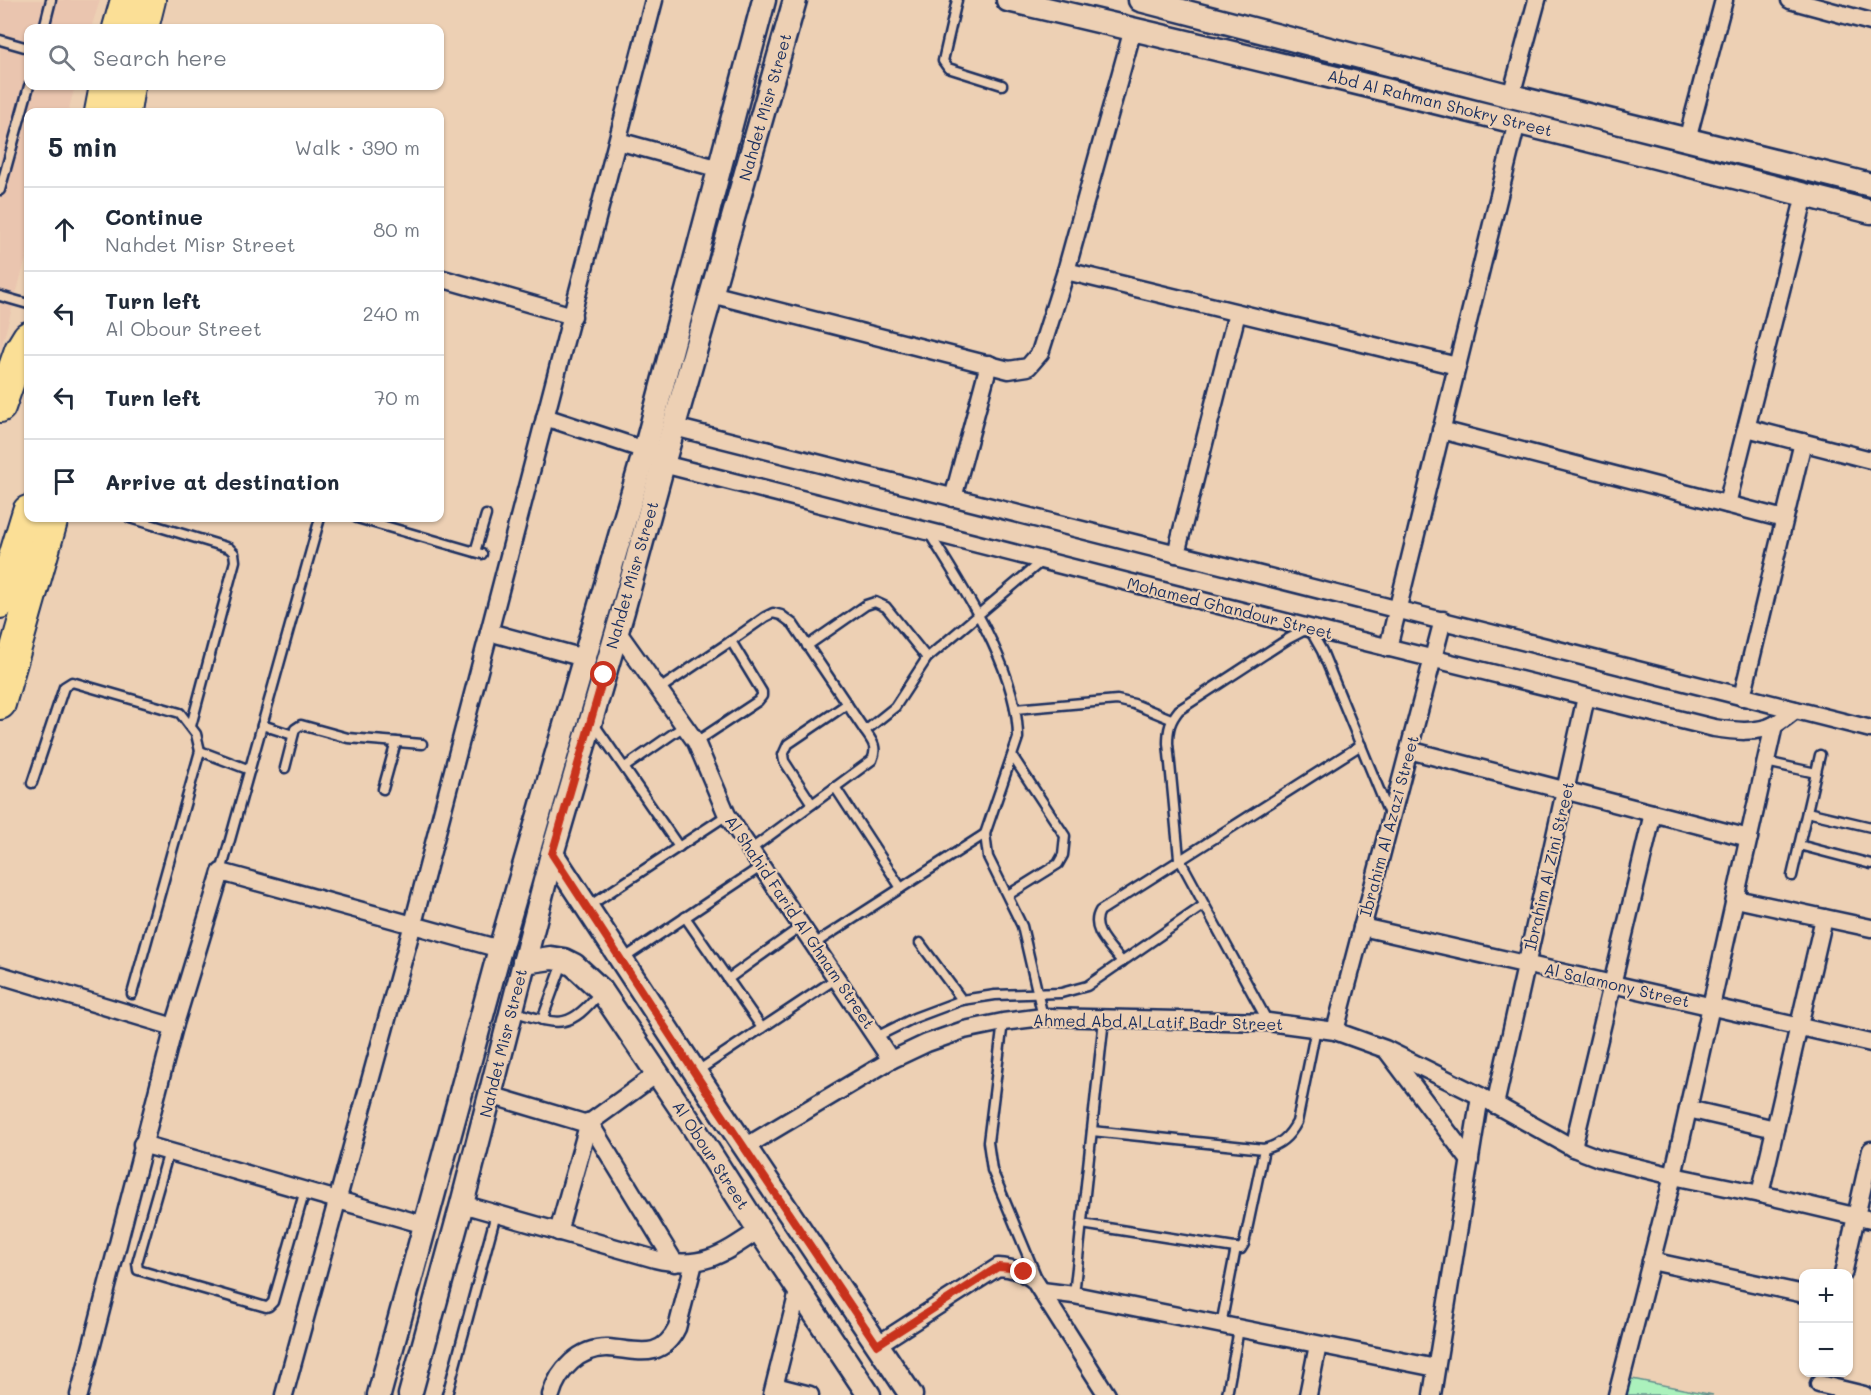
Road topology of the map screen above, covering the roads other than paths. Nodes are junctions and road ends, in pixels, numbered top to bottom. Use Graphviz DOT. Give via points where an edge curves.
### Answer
graph roads {
  1 [pos="51,0"];
  2 [pos="126,0"];
  3 [pos="150,0"];
  4 [pos="654,0"];
  5 [pos="764,0"];
  6 [pos="795,0"];
  7 [pos="957,0"];
  8 [pos="1008,0"];
  9 [pos="1140,0"];
  10 [pos="1537,0"];
  11 [pos="1724,0"];
  12 [pos="1790,0"];
  13 [pos="1196,11"];
  14 [pos="1871,22"];
  15 [pos="45,24"];
  16 [pos="119,24"];
  17 [pos="144,24"];
  18 [pos="1240,26"];
  19 [pos="1133,29"];
  20 [pos="0,40"];
  21 [pos="1188,41"];
  22 [pos="24,47"];
  23 [pos="1238,53"];
  24 [pos="746,68"];
  25 [pos="774,75"];
  26 [pos="1002,84"];
  27 [pos="27,90"];
  28 [pos="104,90"];
  29 [pos="128,90"];
  30 [pos="1510,96"];
  31 [pos="101,108"];
  32 [pos="126,108"];
  33 [pos="1516,122"];
  34 [pos="1687,140"];
  35 [pos="618,141"];
  36 [pos="720,169"];
  37 [pos="1871,185"];
  38 [pos="0,190"];
  39 [pos="1805,195"];
  40 [pos="1871,212"];
  41 [pos="1066,271"];
  42 [pos="444,279"];
  43 [pos="711,294"];
  44 [pos="0,296"];
  45 [pos="24,303"];
  46 [pos="1237,313"];
  47 [pos="573,316"];
  48 [pos="24,344"];
  49 [pos="989,364"];
  50 [pos="1457,366"];
  51 [pos="0,407"];
  52 [pos="545,417"];
  53 [pos="674,427"];
  54 [pos="1747,428"];
  55 [pos="1441,430"];
  56 [pos="1803,442"];
  57 [pos="645,450"];
  58 [pos="1871,460"];
  59 [pos="663,464"];
  60 [pos="953,498"];
  61 [pos="1727,504"];
  62 [pos="486,515"];
  63 [pos="1784,519"];
  64 [pos="24,521"];
  65 [pos="52,522"];
  66 [pos="143,522"];
  67 [pos="319,522"];
  68 [pos="371,522"];
  69 [pos="928,531"];
  70 [pos="1176,554"];
  71 [pos="8,560"];
  72 [pos="1043,560"];
  73 [pos="0,603"];
  74 [pos="1397,608"];
  75 [pos="978,613"];
  76 [pos="1443,620"];
  77 [pos="1309,628"];
  78 [pos="617,631"];
  79 [pos="489,632"];
  80 [pos="731,642"];
  81 [pos="807,646"];
  82 [pos="1388,648"];
  83 [pos="584,658"];
  84 [pos="927,658"];
  85 [pos="1433,659"];
  86 [pos="658,690"];
  87 [pos="1586,697"];
  88 [pos="1742,697"];
  89 [pos="0,704"];
  90 [pos="847,704"];
  91 [pos="1015,709"];
  92 [pos="1795,710"];
  93 [pos="590,719"];
  94 [pos="1172,719"];
  95 [pos="262,725"];
  96 [pos="1774,725"];
  97 [pos="191,726"];
  98 [pos="684,726"];
  99 [pos="1871,729"];
  100 [pos="865,731"];
  101 [pos="293,735"];
  102 [pos="396,742"];
  103 [pos="696,742"];
  104 [pos="422,744"];
  105 [pos="1361,745"];
  106 [pos="1409,750"];
  107 [pos="200,751"];
  108 [pos="1820,755"];
  109 [pos="1013,757"];
  110 [pos="1766,762"];
  111 [pos="625,767"];
  112 [pos="285,768"];
  113 [pos="250,770"];
  114 [pos="1816,773"];
  115 [pos="32,783"];
  116 [pos="836,787"];
  117 [pos="383,789"];
  118 [pos="1566,790"];
  119 [pos="812,804"];
  120 [pos="1807,812"];
  121 [pos="1653,813"];
  122 [pos="727,815"];
  123 [pos="1390,817"];
  124 [pos="1871,827"];
  125 [pos="985,834"];
  126 [pos="1749,838"];
  127 [pos="1799,845"];
  128 [pos="679,847"];
  129 [pos="750,850"];
  130 [pos="552,854"];
  131 [pos="1179,858"];
  132 [pos="1871,864"];
  133 [pos="762,866"];
  134 [pos="221,872"];
  135 [pos="1792,876"];
  136 [pos="901,888"];
  137 [pos="1008,895"];
  138 [pos="1736,899"];
  139 [pos="1204,905"];
  140 [pos="586,908"];
  141 [pos="685,917"];
  142 [pos="1824,918"];
  143 [pos="413,924"];
  144 [pos="802,926"];
  145 [pos="1362,927"];
  146 [pos="1871,928"];
  147 [pos="920,943"];
  148 [pos="814,944"];
  149 [pos="501,949"];
  150 [pos="564,960"];
  151 [pos="622,960"];
  152 [pos="524,962"];
  153 [pos="1122,962"];
  154 [pos="1527,965"];
  155 [pos="0,975"];
  156 [pos="837,978"];
  157 [pos="728,979"];
  158 [pos="1612,984"];
  159 [pos="601,990"];
  160 [pos="132,994"];
  161 [pos="1037,994"];
  162 [pos="962,1000"];
  163 [pos="1712,1007"];
  164 [pos="511,1011"];
  165 [pos="1043,1017"];
  166 [pos="1104,1018"];
  167 [pos="542,1020"];
  168 [pos="1003,1022"];
  169 [pos="1268,1022"];
  170 [pos="174,1027"];
  171 [pos="1799,1027"];
  172 [pos="762,1028"];
  173 [pos="1316,1028"];
  174 [pos="1335,1031"];
  175 [pos="876,1037"];
  176 [pos="1871,1043"];
  177 [pos="1385,1049"];
  178 [pos="891,1060"];
  179 [pos="696,1072"];
  180 [pos="658,1073"];
  181 [pos="490,1095"];
  182 [pos="1480,1096"];
  183 [pos="1495,1105"];
  184 [pos="717,1107"];
  185 [pos="1688,1109"];
  186 [pos="589,1122"];
  187 [pos="692,1125"];
  188 [pos="1775,1129"];
  189 [pos="1092,1131"];
  190 [pos="142,1144"];
  191 [pos="745,1147"];
  192 [pos="1574,1148"];
  193 [pos="1264,1149"];
  194 [pos="1871,1150"];
  195 [pos="169,1151"];
  196 [pos="1470,1161"];
  197 [pos="1673,1176"];
  198 [pos="305,1189"];
  199 [pos="1760,1194"];
  200 [pos="338,1198"];
  201 [pos="462,1204"];
  202 [pos="496,1214"];
  203 [pos="1863,1219"];
  204 [pos="1082,1224"];
  205 [pos="425,1225"];
  206 [pos="759,1230"];
  207 [pos="558,1232"];
  208 [pos="1236,1248"];
  209 [pos="1651,1261"];
  210 [pos="675,1263"];
  211 [pos="694,1263"];
  212 [pos="1845,1269"];
  213 [pos="799,1288"];
  214 [pos="1042,1291"];
  215 [pos="1799,1293"];
  216 [pos="1074,1295"];
  217 [pos="1221,1325"];
  218 [pos="1239,1329"];
  219 [pos="877,1345"];
  220 [pos="1318,1345"];
  221 [pos="1436,1368"];
  222 [pos="1819,1384"];
  223 [pos="774,1390"];
  224 [pos="79,1395"];
  225 [pos="284,1395"];
  226 [pos="379,1395"];
  227 [pos="410,1395"];
  228 [pos="447,1395"];
  229 [pos="551,1395"];
  230 [pos="810,1395"];
  231 [pos="869,1395"];
  232 [pos="911,1395"];
  233 [pos="1107,1395"];
  234 [pos="1227,1395"];
  235 [pos="1308,1395"];
  236 [pos="1432,1395"];
  237 [pos="1617,1395"];
  238 [pos="1864,1395"];
  1 -- 15 [label="lane"];
  2 -- 16 [label="highway"];
  3 -- 17 [label="highway"];
  4 -- 35 [label="street"];
  5 -- 24 [label="street, Nahdet Misr Street"];
  6 -- 25 [label="street, Nahdet Misr Street"];
  7 -- 26 [label="lane" via="944,65"];
  8 -- 19 [label="street, Abd Al Rahman Shokry Street"];
  9 -- 13 [label="street, Abd Al Rahman Shokry Street"];
  10 -- 30 [label="street"];
  11 -- 34 [label="street"];
  12 -- 14 [label="street"];
  13 -- 18 [label="street, Abd Al Rahman Shokry Street"];
  13 -- 21 [label="street" via="1198,27"];
  18 -- 23 [label="street" via="1233,36"];
  18 -- 30 [label="street, Abd Al Rahman Shokry Street"];
  19 -- 21 [label="street, Abd Al Rahman Shokry Street"];
  19 -- 41 [label="street"];
  20 -- 22 [label="lane"];
  21 -- 23 [label="street, Abd Al Rahman Shokry Street"];
  23 -- 33 [label="street, Abd Al Rahman Shokry Street"];
  24 -- 25 [label="street"];
  24 -- 36 [label="street, Nahdet Misr Street"];
  25 -- 43 [label="street, Nahdet Misr Street"];
  27 -- 38 [label="lane"];
  28 -- 31 [label="highway"];
  29 -- 32 [label="highway"];
  30 -- 34 [label="street, Abd Al Rahman Shokry Street"];
  33 -- 39 [label="street, Abd Al Rahman Shokry Street"];
  33 -- 50 [label="street"];
  34 -- 37 [label="street, Abd Al Rahman Shokry Street"];
  35 -- 36 [label="street"];
  35 -- 47 [label="street"];
  36 -- 57 [label="street, Nahdet Misr Street"];
  39 -- 40 [label="street, Abd Al Rahman Shokry Street"];
  39 -- 54 [label="street"];
  41 -- 46 [label="street"];
  41 -- 49 [label="street" via="1040,353 1028,367 1009,370"];
  42 -- 47 [label="street"];
  43 -- 49 [label="street"];
  43 -- 53 [label="street, Nahdet Misr Street"];
  44 -- 45 [label="lane"];
  46 -- 50 [label="street"];
  46 -- 70 [label="street"];
  47 -- 52 [label="street"];
  48 -- 51 [label="highway"];
  49 -- 60 [label="street"];
  50 -- 55 [label="street"];
  52 -- 57 [label="street"];
  52 -- 79 [label="street"];
  53 -- 59 [label="street, Nahdet Misr Street"];
  53 -- 60 [label="street"];
  54 -- 56 [label="street"];
  54 -- 61 [label="street"];
  55 -- 61 [label="street"];
  55 -- 74 [label="street"];
  56 -- 58 [label="street"];
  56 -- 63 [label="street"];
  57 -- 83 [label="street, Nahdet Misr Street"];
  59 -- 69 [label="street, Mohamed Ghandour Street"];
  59 -- 78 [label="street, Nahdet Misr Street"];
  60 -- 70 [label="street"];
  61 -- 63 [label="street"];
  62 -- 68 [label="lane" via="478,553"];
  63 -- 88 [label="street"];
  64 -- 71 [label="highway"];
  65 -- 89 [label="highway"];
  66 -- 97 [label="lane" via="229,548 234,553"];
  67 -- 95 [label="lane"];
  69 -- 72 [label="street, Mohamed Ghandour Street"];
  69 -- 75 [label="lane"];
  70 -- 74 [label="street"];
  71 -- 73 [label="highway"];
  72 -- 75 [label="lane"];
  72 -- 77 [label="street, Mohamed Ghandour Street"];
  74 -- 76 [label="street"];
  74 -- 82 [label="street"];
  75 -- 84 [label="lane"];
  75 -- 91 [label="lane"];
  76 -- 85 [label="street, Ibrahim Al Azazi Street"];
  76 -- 88 [label="street"];
  77 -- 82 [label="street, Mohamed Ghandour Street"];
  77 -- 94 [label="lane" via="1179,710"];
  77 -- 105 [label="lane"];
  78 -- 86 [label="street, Al Shahid Farid Al Ghnam Street"];
  78 -- 93 [label="street, Nahdet Misr Street"];
  79 -- 83 [label="street"];
  79 -- 143 [label="street"];
  80 -- 81 [label="lane" via="773,613 793,624"];
  80 -- 86 [label="lane"];
  80 -- 103 [label="lane" via="762,696"];
  81 -- 84 [label="lane" via="866,605 879,603"];
  81 -- 90 [label="lane"];
  82 -- 85 [label="street, Mohamed Ghandour Street"];
  83 -- 149 [label="street, Nahdet Misr Street"];
  84 -- 100 [label="lane" via="895,707"];
  85 -- 87 [label="street, Mohamed Ghandour Street"];
  85 -- 106 [label="street, Ibrahim Al Azazi Street"];
  86 -- 98 [label="street, Al Shahid Farid Al Ghnam Street"];
  87 -- 96 [label="street, Mohamed Ghandour Street" via="1734,731"];
  87 -- 118 [label="street, Ibrahim Al Zini Street"];
  88 -- 92 [label="street"];
  90 -- 100 [label="lane"];
  90 -- 119 [label="lane" via="788,744 785,750 784,761"];
  91 -- 94 [label="lane" via="1117,700"];
  91 -- 109 [label="lane" via="1018,738"];
  92 -- 96 [label="street, Mohamed Ghandour Street"];
  92 -- 99 [label="street"];
  93 -- 111 [label="lane"];
  93 -- 130 [label="street, Nahdet Misr Street"];
  94 -- 131 [label="lane" via="1168,743"];
  95 -- 101 [label="lane"];
  95 -- 113 [label="lane"];
  96 -- 110 [label="street"];
  97 -- 107 [label="lane"];
  97 -- 115 [label="lane" via="180,713 77,683 68,684"];
  98 -- 103 [label="street, Al Shahid Farid Al Ghnam Street"];
  98 -- 111 [label="lane"];
  100 -- 116 [label="lane" via="874,745 872,760"];
  101 -- 102 [label="lane" via="301,725 348,738"];
  101 -- 112 [label="lane"];
  102 -- 104 [label="lane"];
  102 -- 117 [label="lane"];
  103 -- 122 [label="street, Al Shahid Farid Al Ghnam Street"];
  105 -- 123 [label="lane"];
  105 -- 131 [label="lane"];
  106 -- 118 [label="street"];
  106 -- 123 [label="street, Ibrahim Al Azazi Street"];
  107 -- 113 [label="lane"];
  107 -- 160 [label="lane"];
  108 -- 114 [label="lane"];
  109 -- 125 [label="lane"];
  109 -- 137 [label="lane" via="1065,836 1065,846 1058,864"];
  110 -- 114 [label="lane"];
  110 -- 126 [label="street"];
  111 -- 128 [label="lane"];
  113 -- 134 [label="lane"];
  114 -- 120 [label="lane"];
  116 -- 119 [label="lane"];
  116 -- 136 [label="lane"];
  118 -- 121 [label="street"];
  118 -- 154 [label="street, Ibrahim Al Zini Street"];
  119 -- 129 [label="lane"];
  120 -- 124 [label="lane"];
  120 -- 127 [label="lane"];
  121 -- 126 [label="street"];
  121 -- 158 [label="street"];
  122 -- 128 [label="lane"];
  122 -- 129 [label="street, Al Shahid Farid Al Ghnam Street"];
  123 -- 145 [label="street, Ibrahim Al Azazi Street"];
  125 -- 136 [label="lane"];
  125 -- 137 [label="lane" via="988,857"];
  126 -- 138 [label="street"];
  127 -- 132 [label="lane"];
  127 -- 135 [label="lane"];
  128 -- 140 [label="lane"];
  129 -- 133 [label="street, Al Shahid Farid Al Ghnam Street"];
  130 -- 140 [label="street, Al Obour Street"];
  130 -- 152 [label="street, Nahdet Misr Street"];
  131 -- 139 [label="lane"];
  131 -- 153 [label="lane" via="1100,910 1096,917 1098,931"];
  133 -- 141 [label="lane"];
  133 -- 144 [label="street, Al Shahid Farid Al Ghnam Street"];
  134 -- 143 [label="street"];
  134 -- 170 [label="street"];
  136 -- 148 [label="lane"];
  137 -- 161 [label="lane" via="1022,926"];
  138 -- 142 [label="street"];
  138 -- 163 [label="street"];
  139 -- 153 [label="lane"];
  139 -- 169 [label="lane"];
  140 -- 151 [label="street, Al Obour Street"];
  141 -- 151 [label="lane"];
  141 -- 157 [label="lane"];
  142 -- 146 [label="street"];
  142 -- 171 [label="street"];
  143 -- 149 [label="street"];
  143 -- 200 [label="street"];
  144 -- 148 [label="street, Al Shahid Farid Al Ghnam Street"];
  144 -- 157 [label="lane"];
  145 -- 154 [label="street, Al Salamony Street"];
  145 -- 174 [label="street, Ibrahim Al Azazi Street"];
  147 -- 162 [label="lane"];
  148 -- 156 [label="street, Al Shahid Farid Al Ghnam Street"];
  149 -- 205 [label="street, Nahdet Misr Street"];
  150 -- 152 [label="street"];
  150 -- 159 [label="street, Al Obour Street"];
  150 -- 167 [label="lane"];
  151 -- 179 [label="street, Al Obour Street"];
  152 -- 164 [label="street, Nahdet Misr Street"];
  153 -- 161 [label="lane" via="1087,986"];
  154 -- 158 [label="street, Al Salamony Street"];
  154 -- 183 [label="street, Ibrahim Al Zini Street"];
  155 -- 170 [label="street"];
  156 -- 172 [label="lane"];
  156 -- 175 [label="street, Al Shahid Farid Al Ghnam Street"];
  157 -- 172 [label="lane"];
  158 -- 163 [label="street, Al Salamony Street"];
  158 -- 192 [label="street"];
  159 -- 167 [label="lane" via="570,1021"];
  159 -- 180 [label="street, Al Obour Street"];
  161 -- 162 [label="lane"];
  161 -- 165 [label="lane"];
  162 -- 175 [label="lane"];
  163 -- 171 [label="street, Al Salamony Street"];
  163 -- 185 [label="street"];
  164 -- 167 [label="lane"];
  164 -- 181 [label="street, Nahdet Misr Street"];
  165 -- 166 [label="street, Ahmed Abd Al Latif Badr Street"];
  165 -- 168 [label="street, Ahmed Abd Al Latif Badr Street"];
  166 -- 169 [label="street, Ahmed Abd Al Latif Badr Street"];
  166 -- 189 [label="lane"];
  168 -- 178 [label="street, Ahmed Abd Al Latif Badr Street" via="927,1043"];
  168 -- 214 [label="lane" via="988,1154"];
  169 -- 173 [label="street, Ahmed Abd Al Latif Badr Street"];
  170 -- 190 [label="street"];
  171 -- 176 [label="street, Al Salamony Street"];
  171 -- 188 [label="street"];
  172 -- 179 [label="lane"];
  173 -- 174 [label="street, Ahmed Abd Al Latif Badr Street"];
  173 -- 193 [label="lane" via="1297,1122 1284,1140"];
  174 -- 177 [label="street, Ahmed Abd Al Latif Badr Street"];
  175 -- 178 [label="street, Al Shahid Farid Al Ghnam Street"];
  177 -- 182 [label="street, Ahmed Abd Al Latif Badr Street"];
  177 -- 196 [label="street"];
  178 -- 191 [label="street, Ahmed Abd Al Latif Badr Street"];
  179 -- 184 [label="street, Al Obour Street"];
  180 -- 186 [label="street"];
  180 -- 187 [label="street, Al Obour Street"];
  181 -- 186 [label="street" via="576,1122"];
  181 -- 201 [label="street, Nahdet Misr Street"];
  182 -- 183 [label="street, Ahmed Abd Al Latif Badr Street"];
  182 -- 196 [label="street"];
  183 -- 192 [label="street, Ahmed Abd Al Latif Badr Street"];
  184 -- 187 [label="street"];
  184 -- 191 [label="street, Al Obour Street"];
  185 -- 188 [label="street"];
  185 -- 197 [label="street"];
  186 -- 207 [label="street"];
  186 -- 210 [label="street"];
  187 -- 206 [label="street, Al Obour Street"];
  188 -- 199 [label="street"];
  189 -- 193 [label="lane"];
  189 -- 204 [label="lane"];
  190 -- 195 [label="street"];
  190 -- 224 [label="street"];
  191 -- 219 [label="street, Al Obour Street"];
  192 -- 197 [label="street, Ahmed Abd Al Latif Badr Street"];
  193 -- 208 [label="lane" via="1244,1244 1241,1249"];
  194 -- 203 [label="street"];
  195 -- 198 [label="street"];
  195 -- 198 [label="lane" via="138,1270 266,1307 273,1302"];
  196 -- 221 [label="street"];
  197 -- 199 [label="street, Ahmed Abd Al Latif Badr Street"];
  197 -- 209 [label="street"];
  198 -- 200 [label="street"];
  199 -- 203 [label="street, Ahmed Abd Al Latif Badr Street"];
  200 -- 205 [label="street"];
  200 -- 225 [label="street"];
  201 -- 202 [label="street"];
  201 -- 227 [label="street, Nahdet Misr Street"];
  202 -- 207 [label="street"];
  202 -- 228 [label="lane"];
  203 -- 212 [label="street"];
  204 -- 208 [label="lane"];
  204 -- 216 [label="lane"];
  205 -- 226 [label="street, Nahdet Misr Street"];
  206 -- 211 [label="street" via="715,1258"];
  206 -- 213 [label="street, Al Obour Street"];
  207 -- 210 [label="street"];
  208 -- 217 [label="lane"];
  209 -- 215 [label="street"];
  209 -- 237 [label="street"];
  210 -- 211 [label="street"];
  211 -- 229 [label="street" via="677,1328 666,1344 649,1352 605,1348 579,1356 560,1374"];
  213 -- 223 [label="street"];
  213 -- 231 [label="street, Al Obour Street"];
  214 -- 216 [label="street"];
  214 -- 219 [label="street" via="1024,1272 998,1267"];
  214 -- 233 [label="street"];
  216 -- 217 [label="street"];
  217 -- 218 [label="street"];
  218 -- 220 [label="street"];
  218 -- 234 [label="lane"];
  219 -- 232 [label="street, Al Obour Street"];
  220 -- 221 [label="street"];
  220 -- 235 [label="street"];
  221 -- 236 [label="street"];
  222 -- 238 [label="street"];
  223 -- 230 [label="street"];
}
